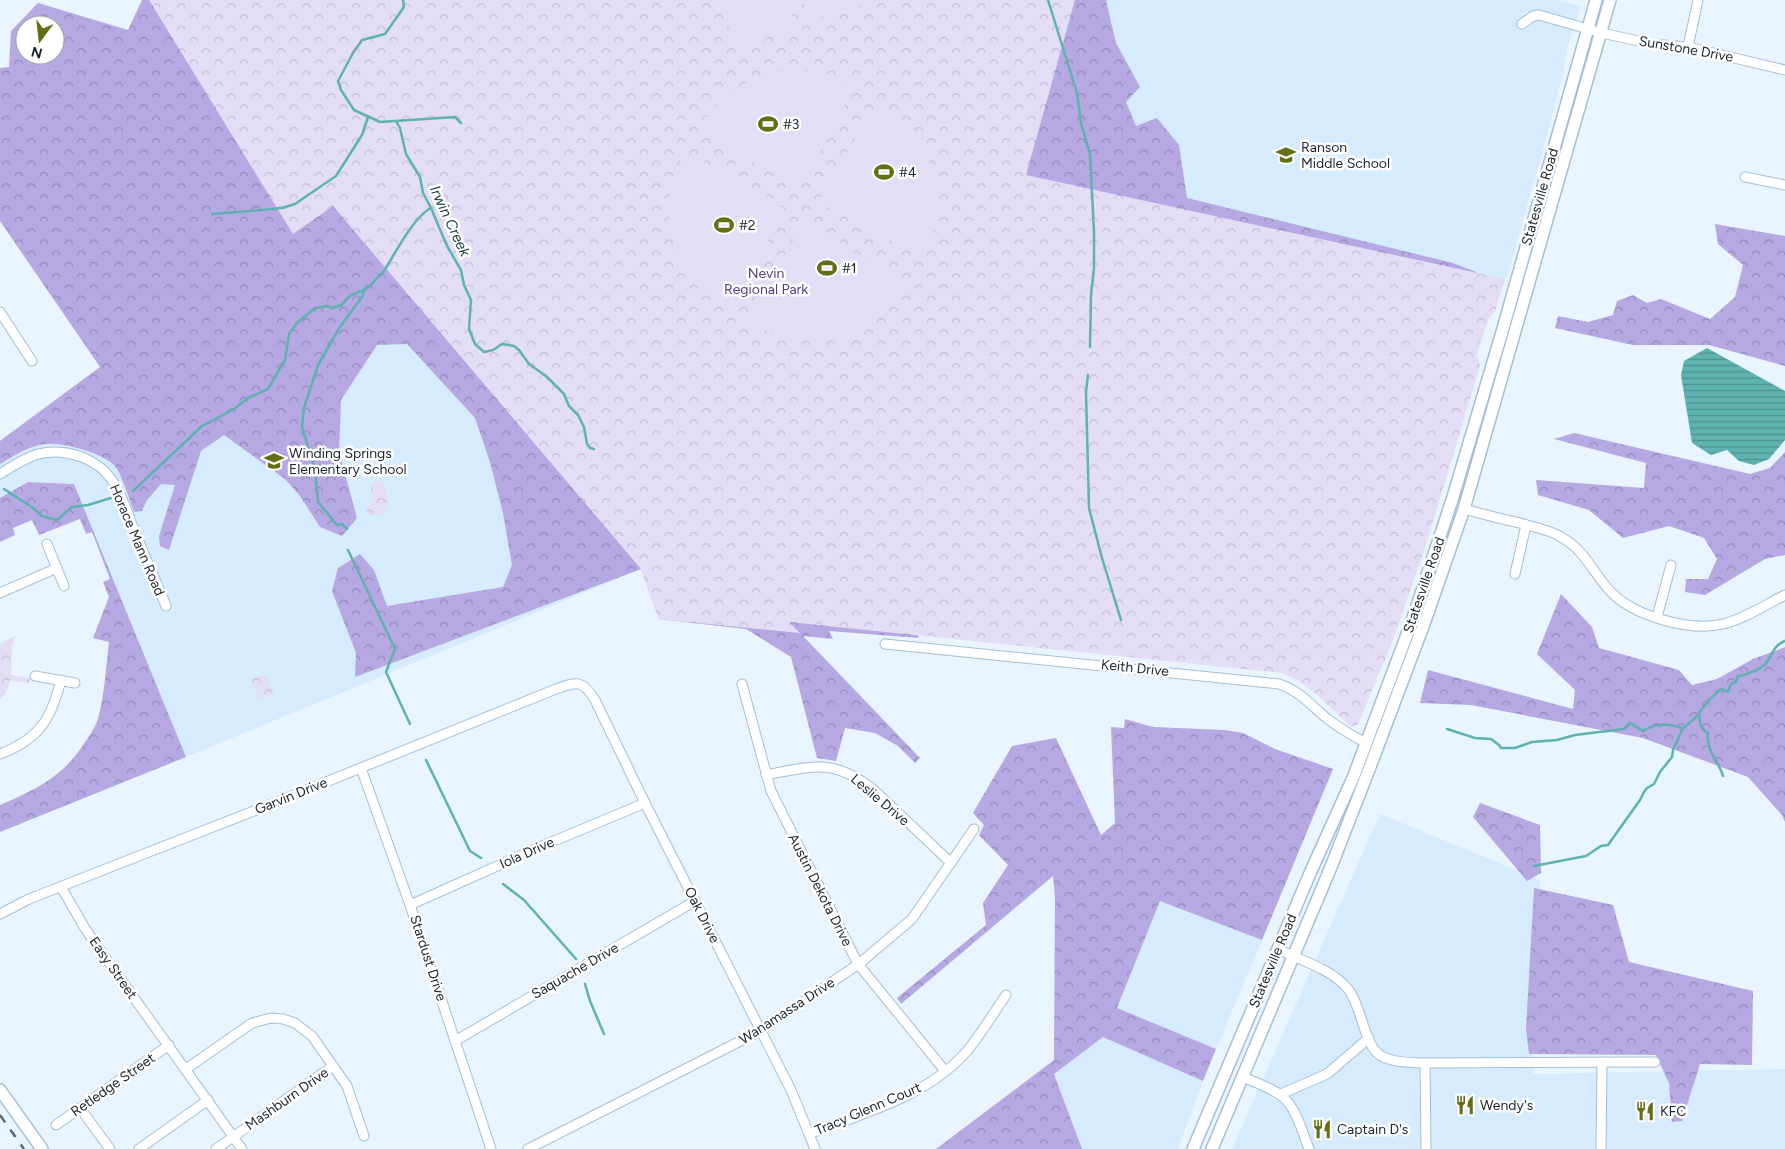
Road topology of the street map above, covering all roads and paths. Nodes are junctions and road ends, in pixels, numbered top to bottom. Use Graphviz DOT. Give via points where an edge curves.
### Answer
graph roads {
  1 [pos="1596,0"];
  2 [pos="1610,0"];
  3 [pos="1698,0"];
  4 [pos="1522,24"];
  5 [pos="1588,29"];
  6 [pos="1602,33"];
  7 [pos="1688,47"];
  8 [pos="1785,70"];
  9 [pos="1746,177"];
  10 [pos="1785,185"];
  11 [pos="0,312"];
  12 [pos="32,361"];
  13 [pos="0,474"];
  14 [pos="1464,509"];
  15 [pos="1526,525"];
  16 [pos="47,544"];
  17 [pos="1671,565"];
  18 [pos="57,568"];
  19 [pos="1515,574"];
  20 [pos="64,586"];
  21 [pos="0,593"];
  22 [pos="1785,595"];
  23 [pos="166,606"];
  24 [pos="1657,617"];
  25 [pos="885,644"];
  26 [pos="35,676"];
  27 [pos="61,680"];
  28 [pos="75,682"];
  29 [pos="742,684"];
  30 [pos="582,685"];
  31 [pos="1366,743"];
  32 [pos="0,754"];
  33 [pos="361,768"];
  34 [pos="766,775"];
  35 [pos="645,803"];
  36 [pos="974,829"];
  37 [pos="951,863"];
  38 [pos="61,887"];
  39 [pos="695,901"];
  40 [pos="410,905"];
  41 [pos="0,914"];
  42 [pos="1278,950"];
  43 [pos="1293,957"];
  44 [pos="858,964"];
  45 [pos="1006,995"];
  46 [pos="760,1031"];
  47 [pos="1369,1038"];
  48 [pos="455,1041"];
  49 [pos="169,1045"];
  50 [pos="1602,1062"];
  51 [pos="1655,1062"];
  52 [pos="1425,1063"];
  53 [pos="333,1066"];
  54 [pos="186,1069"];
  55 [pos="945,1070"];
  56 [pos="1242,1077"];
  57 [pos="0,1090"];
  58 [pos="1281,1094"];
  59 [pos="208,1100"];
  60 [pos="80,1108"];
  61 [pos="56,1126"];
  62 [pos="809,1134"];
  63 [pos="233,1136"];
  64 [pos="364,1136"];
  65 [pos="42,1149"];
  66 [pos="110,1149"];
  67 [pos="139,1149"];
  68 [pos="216,1149"];
  69 [pos="242,1149"];
  70 [pos="491,1149"];
  71 [pos="528,1149"];
  72 [pos="814,1149"];
  73 [pos="1193,1149"];
  74 [pos="1212,1149"];
  75 [pos="1309,1149"];
  76 [pos="1426,1149"];
  77 [pos="1601,1149"];
  1 -- 5 [label="main road, Statesville Road"];
  2 -- 6 [label="main road, Statesville Road"];
  3 -- 7 [label="street"];
  4 -- 5 [label="street, Sunstone Drive" via="1539,15"];
  5 -- 6 [label="street, Sunstone Drive"];
  5 -- 31 [label="main road, Statesville Road" via="1450,506 1411,624"];
  6 -- 7 [label="street, Sunstone Drive" via="1652,44"];
  6 -- 14 [label="main road, Statesville Road"];
  7 -- 8 [label="street, Sunstone Drive"];
  9 -- 10 [label="street"];
  11 -- 12 [label="street"];
  13 -- 23 [label="street, Horace Mann Road" via="30,456 45,452 72,454 97,465 120,495"];
  14 -- 15 [label="street"];
  14 -- 43 [label="main road, Statesville Road" via="1374,759"];
  15 -- 19 [label="street"];
  15 -- 24 [label="street" via="1545,529 1570,543 1615,596 1638,611"];
  16 -- 18 [label="street"];
  17 -- 24 [label="street"];
  18 -- 20 [label="street"];
  18 -- 21 [label="street"];
  22 -- 24 [label="street" via="1718,625 1689,625"];
  25 -- 31 [label="street, Keith Drive" via="1279,684 1297,692 1328,719"];
  26 -- 27 [label="street"];
  27 -- 28 [label="street"];
  27 -- 32 [label="street" via="53,707 41,728 24,743"];
  29 -- 34 [label="street, Austin Dekota Drive"];
  30 -- 33 [label="street, Garvin Drive" via="572,683 556,689"];
  30 -- 35 [label="street, Oak Drive" via="595,700"];
  31 -- 42 [label="main road, Statesville Road"];
  33 -- 38 [label="street, Garvin Drive"];
  33 -- 40 [label="street, Stardust Drive"];
  34 -- 37 [label="street, Leslie Drive" via="816,766 848,772 874,790"];
  34 -- 44 [label="street, Austin Dekota Drive" via="782,814"];
  35 -- 39 [label="street, Oak Drive"];
  35 -- 40 [label="street, Iola Drive"];
  36 -- 37 [label="street, Wanamassa Drive"];
  37 -- 44 [label="street, Wanamassa Drive" via="912,919"];
  38 -- 41 [label="street, Garvin Drive"];
  38 -- 49 [label="street, Easy Street" via="91,938"];
  39 -- 46 [label="street, Oak Drive"];
  39 -- 48 [label="street, Saquache Drive"];
  40 -- 48 [label="street, Stardust Drive"];
  42 -- 43 [label="street"];
  42 -- 73 [label="main road, Statesville Road"];
  43 -- 47 [label="street" via="1319,967 1344,984 1357,1005"];
  43 -- 56 [label="main road, Statesville Road"];
  44 -- 46 [label="street, Wanamassa Drive"];
  44 -- 55 [label="street, Austin Dekota Drive"];
  45 -- 55 [label="street, Tracy Glenn Court" via="966,1052"];
  46 -- 62 [label="street, Oak Drive" via="791,1090"];
  46 -- 71 [label="street, Wanamassa Drive"];
  47 -- 52 [label="street" via="1373,1048 1388,1059"];
  47 -- 58 [label="street" via="1327,1074"];
  48 -- 70 [label="street, Stardust Drive"];
  49 -- 54 [label="street, Easy Street"];
  49 -- 60 [label="street, Retledge Street"];
  50 -- 51 [label="street"];
  50 -- 52 [label="street"];
  50 -- 77 [label="street"];
  52 -- 76 [label="street"];
  53 -- 54 [label="street" via="304,1028 290,1021 271,1018 247,1025"];
  53 -- 63 [label="street, Mashburn Drive"];
  53 -- 64 [label="street" via="350,1091"];
  54 -- 59 [label="street, Easy Street"];
  55 -- 62 [label="street, Tracy Glenn Court" via="911,1094"];
  56 -- 58 [label="street"];
  56 -- 74 [label="main road, Statesville Road"];
  57 -- 65 [label="main road"];
  58 -- 75 [label="street" via="1293,1108"];
  59 -- 63 [label="street, Easy Street"];
  59 -- 67 [label="street"];
  60 -- 61 [label="street, Retledge Street"];
  60 -- 66 [label="street"];
  62 -- 72 [label="street, Oak Drive"];
  63 -- 68 [label="street, Mashburn Drive"];
  63 -- 69 [label="street, Easy Street"];
}
